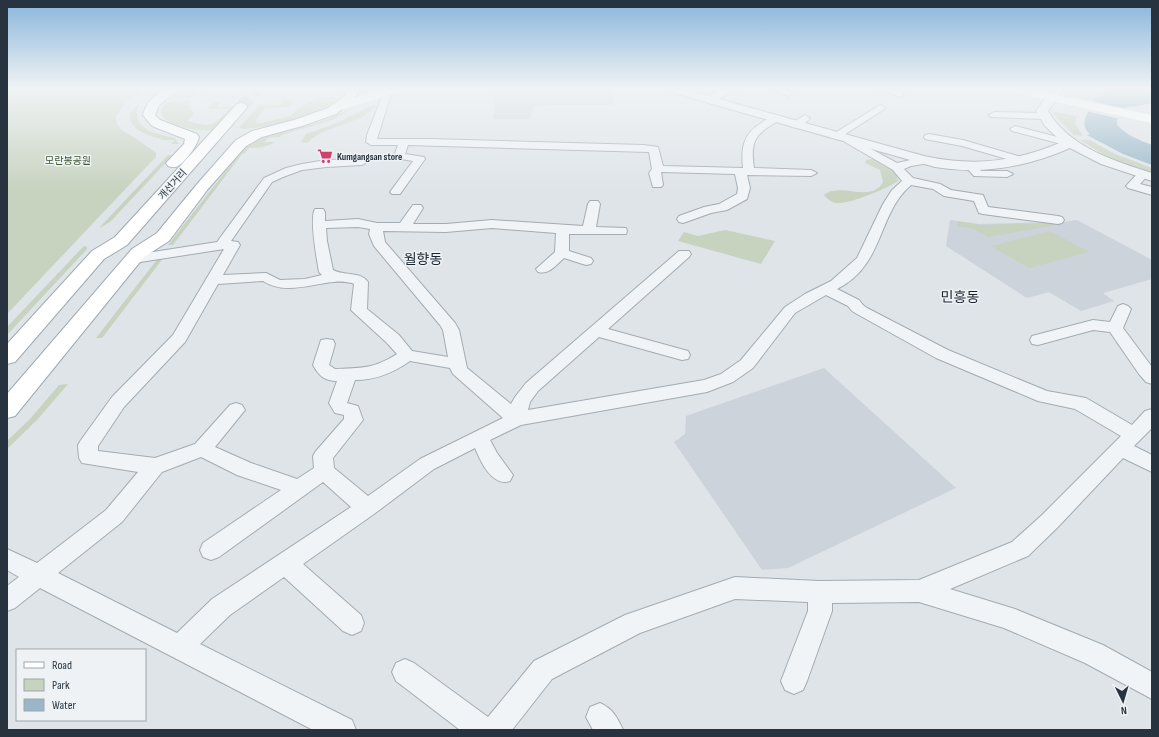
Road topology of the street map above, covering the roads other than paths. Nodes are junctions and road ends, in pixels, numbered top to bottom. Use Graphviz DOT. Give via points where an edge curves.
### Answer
graph roads {
  1 [pos="157,123"];
  2 [pos="231,123"];
  3 [pos="233,123"];
  4 [pos="294,123"];
  5 [pos="376,123"];
  6 [pos="767,123"];
  7 [pos="804,123"];
  8 [pos="861,123"];
  9 [pos="1049,123"];
  10 [pos="1015,129"];
  11 [pos="929,137"];
  12 [pos="842,138"];
  13 [pos="404,142"];
  14 [pos="1069,143"];
  15 [pos="1021,160"];
  16 [pos="926,161"];
  17 [pos="362,162"];
  18 [pos="972,167"];
  19 [pos="658,169"];
  20 [pos="745,172"];
  21 [pos="811,173"];
  22 [pos="903,174"];
  23 [pos="1007,174"];
  24 [pos="1148,176"];
  25 [pos="657,185"];
  26 [pos="1152,191"];
  27 [pos="396,192"];
  28 [pos="594,204"];
  29 [pos="416,208"];
  30 [pos="683,219"];
  31 [pos="1058,220"];
  32 [pos="377,226"];
  33 [pos="404,227"];
  34 [pos="563,230"];
  35 [pos="589,230"];
  36 [pos="621,231"];
  37 [pos="221,245"];
  38 [pos="562,253"];
  39 [pos="684,254"];
  40 [pos="98,255"];
  41 [pos="136,256"];
  42 [pos="586,261"];
  43 [pos="543,269"];
  44 [pos="335,277"];
  45 [pos="213,280"];
  46 [pos="826,289"];
  47 [pos="1123,310"];
  48 [pos="1115,328"];
  49 [pos="596,331"];
  50 [pos="1038,340"];
  51 [pos="326,344"];
  52 [pos="407,355"];
  53 [pos="682,355"];
  54 [pos="7,357"];
  55 [pos="457,363"];
  56 [pos="348,374"];
  57 [pos="1152,378"];
  58 [pos="7,410"];
  59 [pos="236,410"];
  60 [pos="1152,416"];
  61 [pos="517,419"];
  62 [pos="479,437"];
  63 [pos="1127,441"];
  64 [pos="202,449"];
  65 [pos="1152,464"];
  66 [pos="155,466"];
  67 [pos="324,471"];
  68 [pos="503,475"];
  69 [pos="300,488"];
  70 [pos="367,508"];
  71 [pos="211,550"];
  72 [pos="7,559"];
  73 [pos="285,563"];
  74 [pos="39,576"];
  75 [pos="919,591"];
  76 [pos="818,592"];
  77 [pos="7,600"];
  78 [pos="352,623"];
  79 [pos="180,647"];
  80 [pos="405,672"];
  81 [pos="794,681"];
  82 [pos="1152,686"];
  83 [pos="342,730"];
  84 [pos="483,730"];
  85 [pos="495,730"];
  1 -- 40 [label="main road, 개선거리" via="192,137 190,145 103,240"];
  2 -- 40 [label="main road, 개선거리" via="121,240"];
  3 -- 41 [label="main road, 개선거리" via="139,240"];
  4 -- 41 [label="main road, 개선거리" via="257,134 241,143 163,237"];
  5 -- 13 [label="street" via="371,142"];
  6 -- 20 [label="street" via="756,129 749,138"];
  7 -- 12 [label="street"];
  8 -- 12 [label="street"];
  9 -- 14 [label="street"];
  10 -- 14 [label="street"];
  11 -- 15 [label="street" via="963,143"];
  12 -- 16 [label="street"];
  12 -- 22 [label="street"];
  13 -- 19 [label="street" via="654,149"];
  13 -- 27 [label="street" via="400,156 420,159"];
  14 -- 15 [label="street"];
  14 -- 24 [label="street"];
  15 -- 18 [label="street"];
  16 -- 18 [label="street"];
  16 -- 22 [label="street" via="902,165"];
  17 -- 37 [label="street" via="312,166 290,170 271,178"];
  18 -- 23 [label="street" via="978,174"];
  19 -- 20 [label="street"];
  19 -- 25 [label="street" via="655,174"];
  20 -- 21 [label="street"];
  20 -- 30 [label="street" via="743,196 723,207"];
  22 -- 31 [label="street" via="948,193 979,198 983,210"];
  22 -- 46 [label="street" via="863,260 836,284"];
  24 -- 26 [label="street" via="1132,186"];
  28 -- 35 [label="street"];
  29 -- 33 [label="street"];
  32 -- 33 [label="street"];
  32 -- 44 [label="street" via="320,219 320,241 326,272"];
  32 -- 55 [label="street" via="379,243 447,323"];
  33 -- 34 [label="street" via="446,228 492,224"];
  34 -- 35 [label="street"];
  34 -- 38 [label="street"];
  35 -- 36 [label="street"];
  37 -- 41 [label="street"];
  37 -- 45 [label="street" via="233,244"];
  38 -- 42 [label="street"];
  38 -- 43 [label="street"];
  39 -- 49 [label="street"];
  40 -- 54 [label="main road, 개선거리"];
  41 -- 58 [label="main road, 개선거리"];
  44 -- 45 [label="street" via="305,283 277,284 266,277"];
  44 -- 52 [label="street" via="356,279 361,282 359,310"];
  45 -- 66 [label="street" via="179,338 118,402 88,446 89,458"];
  46 -- 61 [label="street" via="790,310 747,364 727,378 707,386"];
  46 -- 63 [label="street" via="942,354 1044,396 1080,403"];
  47 -- 48 [label="street"];
  48 -- 50 [label="street" via="1093,325"];
  48 -- 57 [label="street"];
  49 -- 53 [label="street"];
  49 -- 61 [label="street" via="532,387 522,401"];
  51 -- 56 [label="street" via="321,365 324,370 331,375"];
  52 -- 55 [label="street"];
  52 -- 56 [label="street" via="389,367 368,374"];
  55 -- 61 [label="street" via="459,370"];
  56 -- 67 [label="street" via="338,403 341,408 352,411 354,420 323,456"];
  59 -- 64 [label="street"];
  60 -- 63 [label="street"];
  61 -- 62 [label="street"];
  62 -- 68 [label="street" via="489,458"];
  62 -- 70 [label="street" via="427,464"];
  63 -- 65 [label="street"];
  63 -- 75 [label="street" via="1020,549"];
  64 -- 66 [label="street"];
  64 -- 69 [label="street" via="244,468"];
  66 -- 74 [label="street" via="114,516"];
  67 -- 69 [label="street"];
  67 -- 70 [label="street"];
  69 -- 71 [label="street"];
  70 -- 73 [label="street"];
  72 -- 74 [label="street"];
  73 -- 78 [label="street"];
  73 -- 79 [label="street" via="221,607"];
  74 -- 77 [label="street"];
  74 -- 79 [label="street"];
  75 -- 76 [label="street"];
  75 -- 82 [label="street" via="1006,617 1094,654"];
  76 -- 81 [label="street" via="820,611"];
  76 -- 85 [label="street" via="735,588 634,623 544,670"];
  79 -- 83 [label="street"];
  80 -- 84 [label="street"];
}
